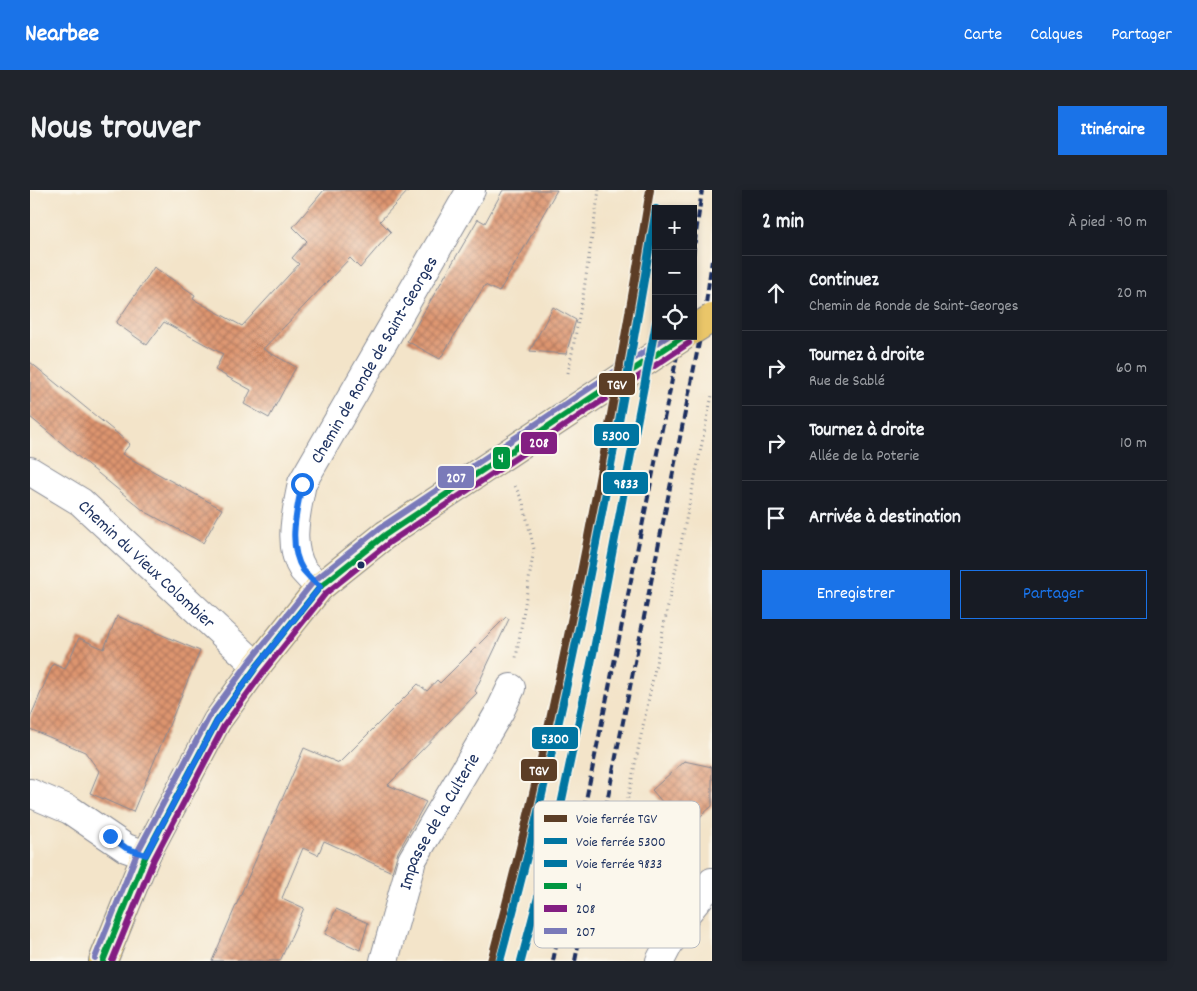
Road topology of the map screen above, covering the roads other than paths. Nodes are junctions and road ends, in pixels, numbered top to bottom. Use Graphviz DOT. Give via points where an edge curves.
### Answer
graph roads {
  1 [pos="471,190"];
  2 [pos="712,318"];
  3 [pos="697,327"];
  4 [pos="678,340"];
  5 [pos="30,471"];
  6 [pos="320,587"];
  7 [pos="257,666"];
  8 [pos="511,688"];
  9 [pos="30,792"];
  10 [pos="146,855"];
  11 [pos="712,882"];
  12 [pos="700,897"];
  13 [pos="667,948"];
  14 [pos="103,961"];
  15 [pos="384,961"];
  16 [pos="660,961"];
  1 -- 6 [label="street, Chemin de Ronde de Saint-Georges" via="302,484 295,546 303,569"];
  2 -- 3 [label="main road, bridge"];
  4 -- 6 [label="main road, bridge" via="385,534"];
  5 -- 7 [label="street, Chemin du Vieux Colombier" via="81,502"];
  6 -- 7 [label="main road"];
  7 -- 10 [label="main road" via="217,721"];
  8 -- 15 [label="street, Impasse de la Culterie" via="412,860"];
  9 -- 10 [label="street" via="70,810 126,848"];
  10 -- 14 [label="main road"];
  11 -- 12 [label="street"];
  13 -- 16 [label="street"];
}
